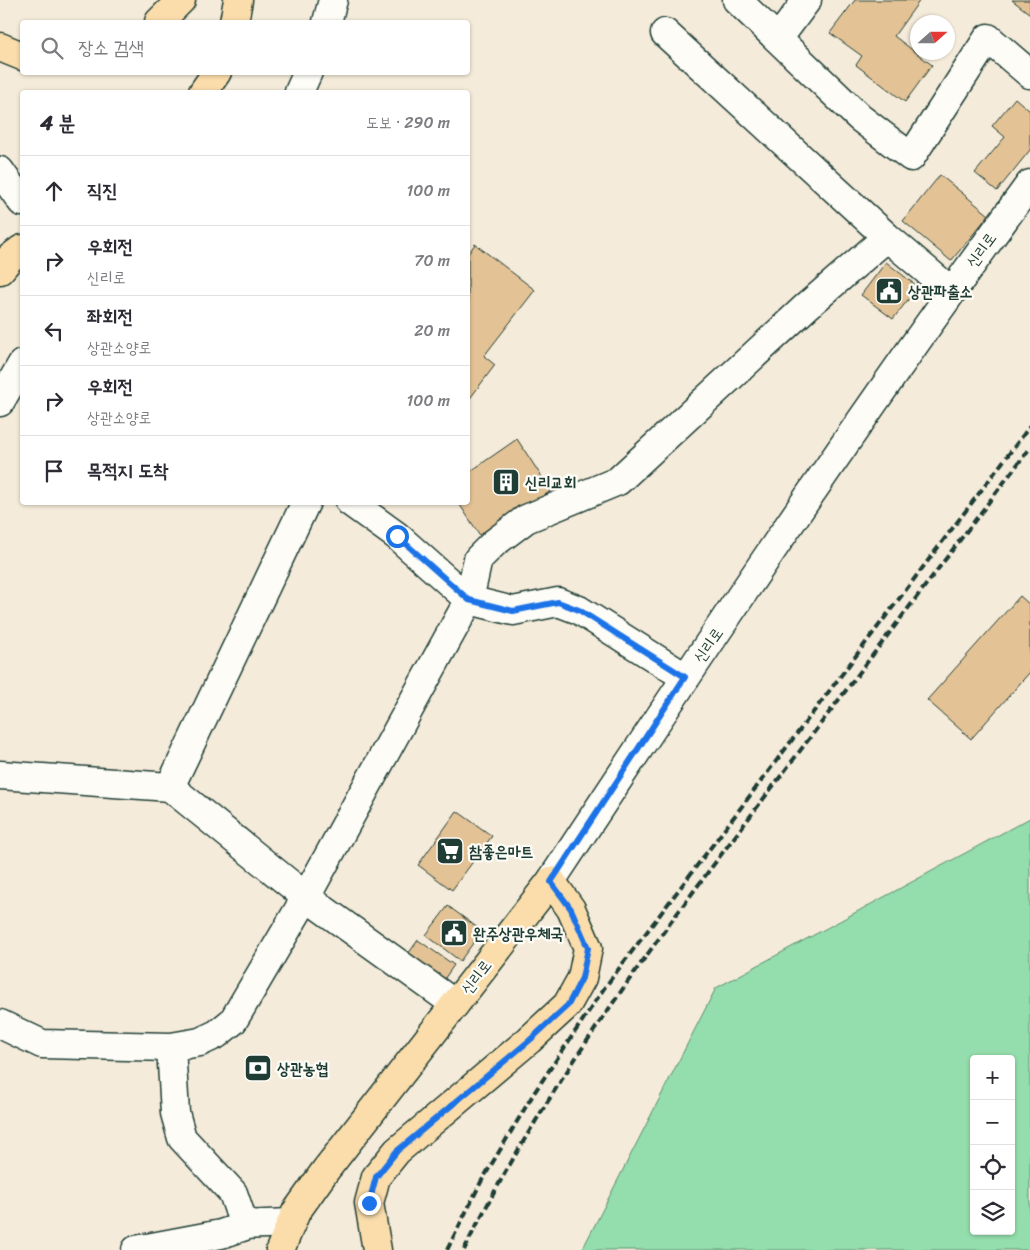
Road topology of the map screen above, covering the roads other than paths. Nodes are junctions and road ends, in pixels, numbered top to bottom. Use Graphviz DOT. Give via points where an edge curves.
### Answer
graph roads {
  1 [pos="181,0"];
  2 [pos="238,0"];
  3 [pos="333,0"];
  4 [pos="807,0"];
  5 [pos="747,3"];
  6 [pos="161,20"];
  7 [pos="234,20"];
  8 [pos="328,20"];
  9 [pos="665,33"];
  10 [pos="778,40"];
  11 [pos="0,47"];
  12 [pos="20,55"];
  13 [pos="1030,74"];
  14 [pos="215,75"];
  15 [pos="307,75"];
  16 [pos="204,90"];
  17 [pos="300,90"];
  18 [pos="0,171"];
  19 [pos="1030,184"];
  20 [pos="20,199"];
  21 [pos="887,237"];
  22 [pos="951,291"];
  23 [pos="20,367"];
  24 [pos="0,402"];
  25 [pos="305,505"];
  26 [pos="354,505"];
  27 [pos="469,600"];
  28 [pos="685,677"];
  29 [pos="0,775"];
  30 [pos="170,787"];
  31 [pos="551,882"];
  32 [pos="306,898"];
  33 [pos="454,1004"];
  34 [pos="0,1024"];
  35 [pos="171,1047"];
  36 [pos="291,1223"];
  37 [pos="248,1225"];
  38 [pos="376,1248"];
  39 [pos="136,1250"];
  40 [pos="280,1250"];
  1 -- 6 [label="main road"];
  2 -- 7 [label="main road"];
  3 -- 8 [label="street"];
  4 -- 10 [label="street"];
  5 -- 10 [label="street"];
  9 -- 21 [label="street"];
  10 -- 13 [label="street" via="860,118 911,157 988,38"];
  11 -- 12 [label="main road"];
  14 -- 16 [label="main road"];
  15 -- 17 [label="street"];
  18 -- 20 [label="street"];
  19 -- 22 [label="street, 신리로"];
  21 -- 22 [label="street"];
  21 -- 27 [label="street" via="806,307 618,481 526,518 494,543 478,559"];
  22 -- 28 [label="street, 신리로"];
  23 -- 24 [label="street"];
  25 -- 30 [label="street"];
  26 -- 27 [label="street" via="397,536"];
  27 -- 28 [label="street" via="513,611 558,602 579,610"];
  27 -- 32 [label="street"];
  28 -- 31 [label="street, 신리로"];
  29 -- 30 [label="street"];
  30 -- 32 [label="street"];
  31 -- 33 [label="main road, 신리로"];
  31 -- 38 [label="main road" via="571,909 588,948 582,978 568,1005 397,1151 376,1177 369,1203"];
  32 -- 33 [label="street"];
  32 -- 35 [label="street" via="232,1021 217,1034 200,1042"];
  33 -- 36 [label="main road, 신리로" via="325,1171"];
  34 -- 35 [label="street" via="42,1044"];
  35 -- 37 [label="street" via="175,1113 182,1138 232,1193 244,1225"];
  36 -- 37 [label="street"];
  36 -- 40 [label="main road, 신리로"];
  37 -- 39 [label="street" via="222,1234"];
}
